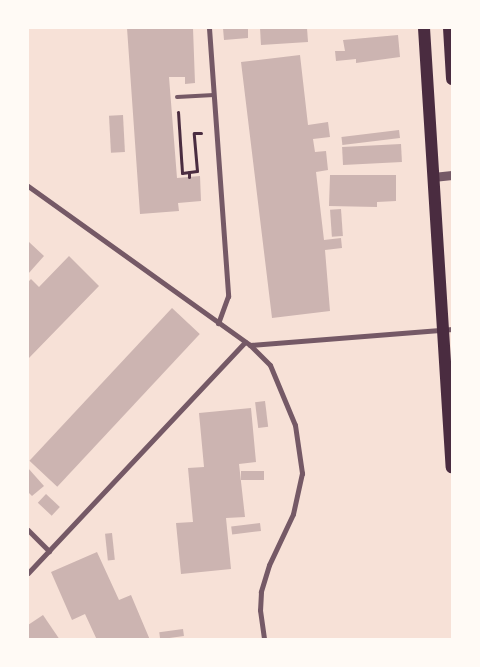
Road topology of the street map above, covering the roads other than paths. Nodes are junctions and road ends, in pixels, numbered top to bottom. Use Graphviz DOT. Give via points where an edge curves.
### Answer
graph roads {
  1 [pos="209,28"];
  2 [pos="424,28"];
  3 [pos="449,28"];
  4 [pos="452,79"];
  5 [pos="214,95"];
  6 [pos="177,97"];
  7 [pos="452,175"];
  8 [pos="433,177"];
  9 [pos="28,186"];
  10 [pos="218,323"];
  11 [pos="448,330"];
  12 [pos="248,343"];
  13 [pos="452,467"];
  14 [pos="28,530"];
  15 [pos="49,551"];
  16 [pos="28,573"];
  17 [pos="264,640"];
  1 -- 5 [label="street"];
  2 -- 8 [label="main road"];
  3 -- 4 [label="main road"];
  5 -- 6 [label="lane"];
  5 -- 10 [label="street" via="228,296"];
  7 -- 8 [label="street"];
  8 -- 11 [label="main road"];
  9 -- 10 [label="street"];
  10 -- 12 [label="street"];
  11 -- 12 [label="street"];
  11 -- 13 [label="main road"];
  12 -- 15 [label="street"];
  12 -- 17 [label="street" via="270,365 295,425 302,473 293,514 261,592"];
  14 -- 15 [label="street"];
  15 -- 16 [label="street"];
}
